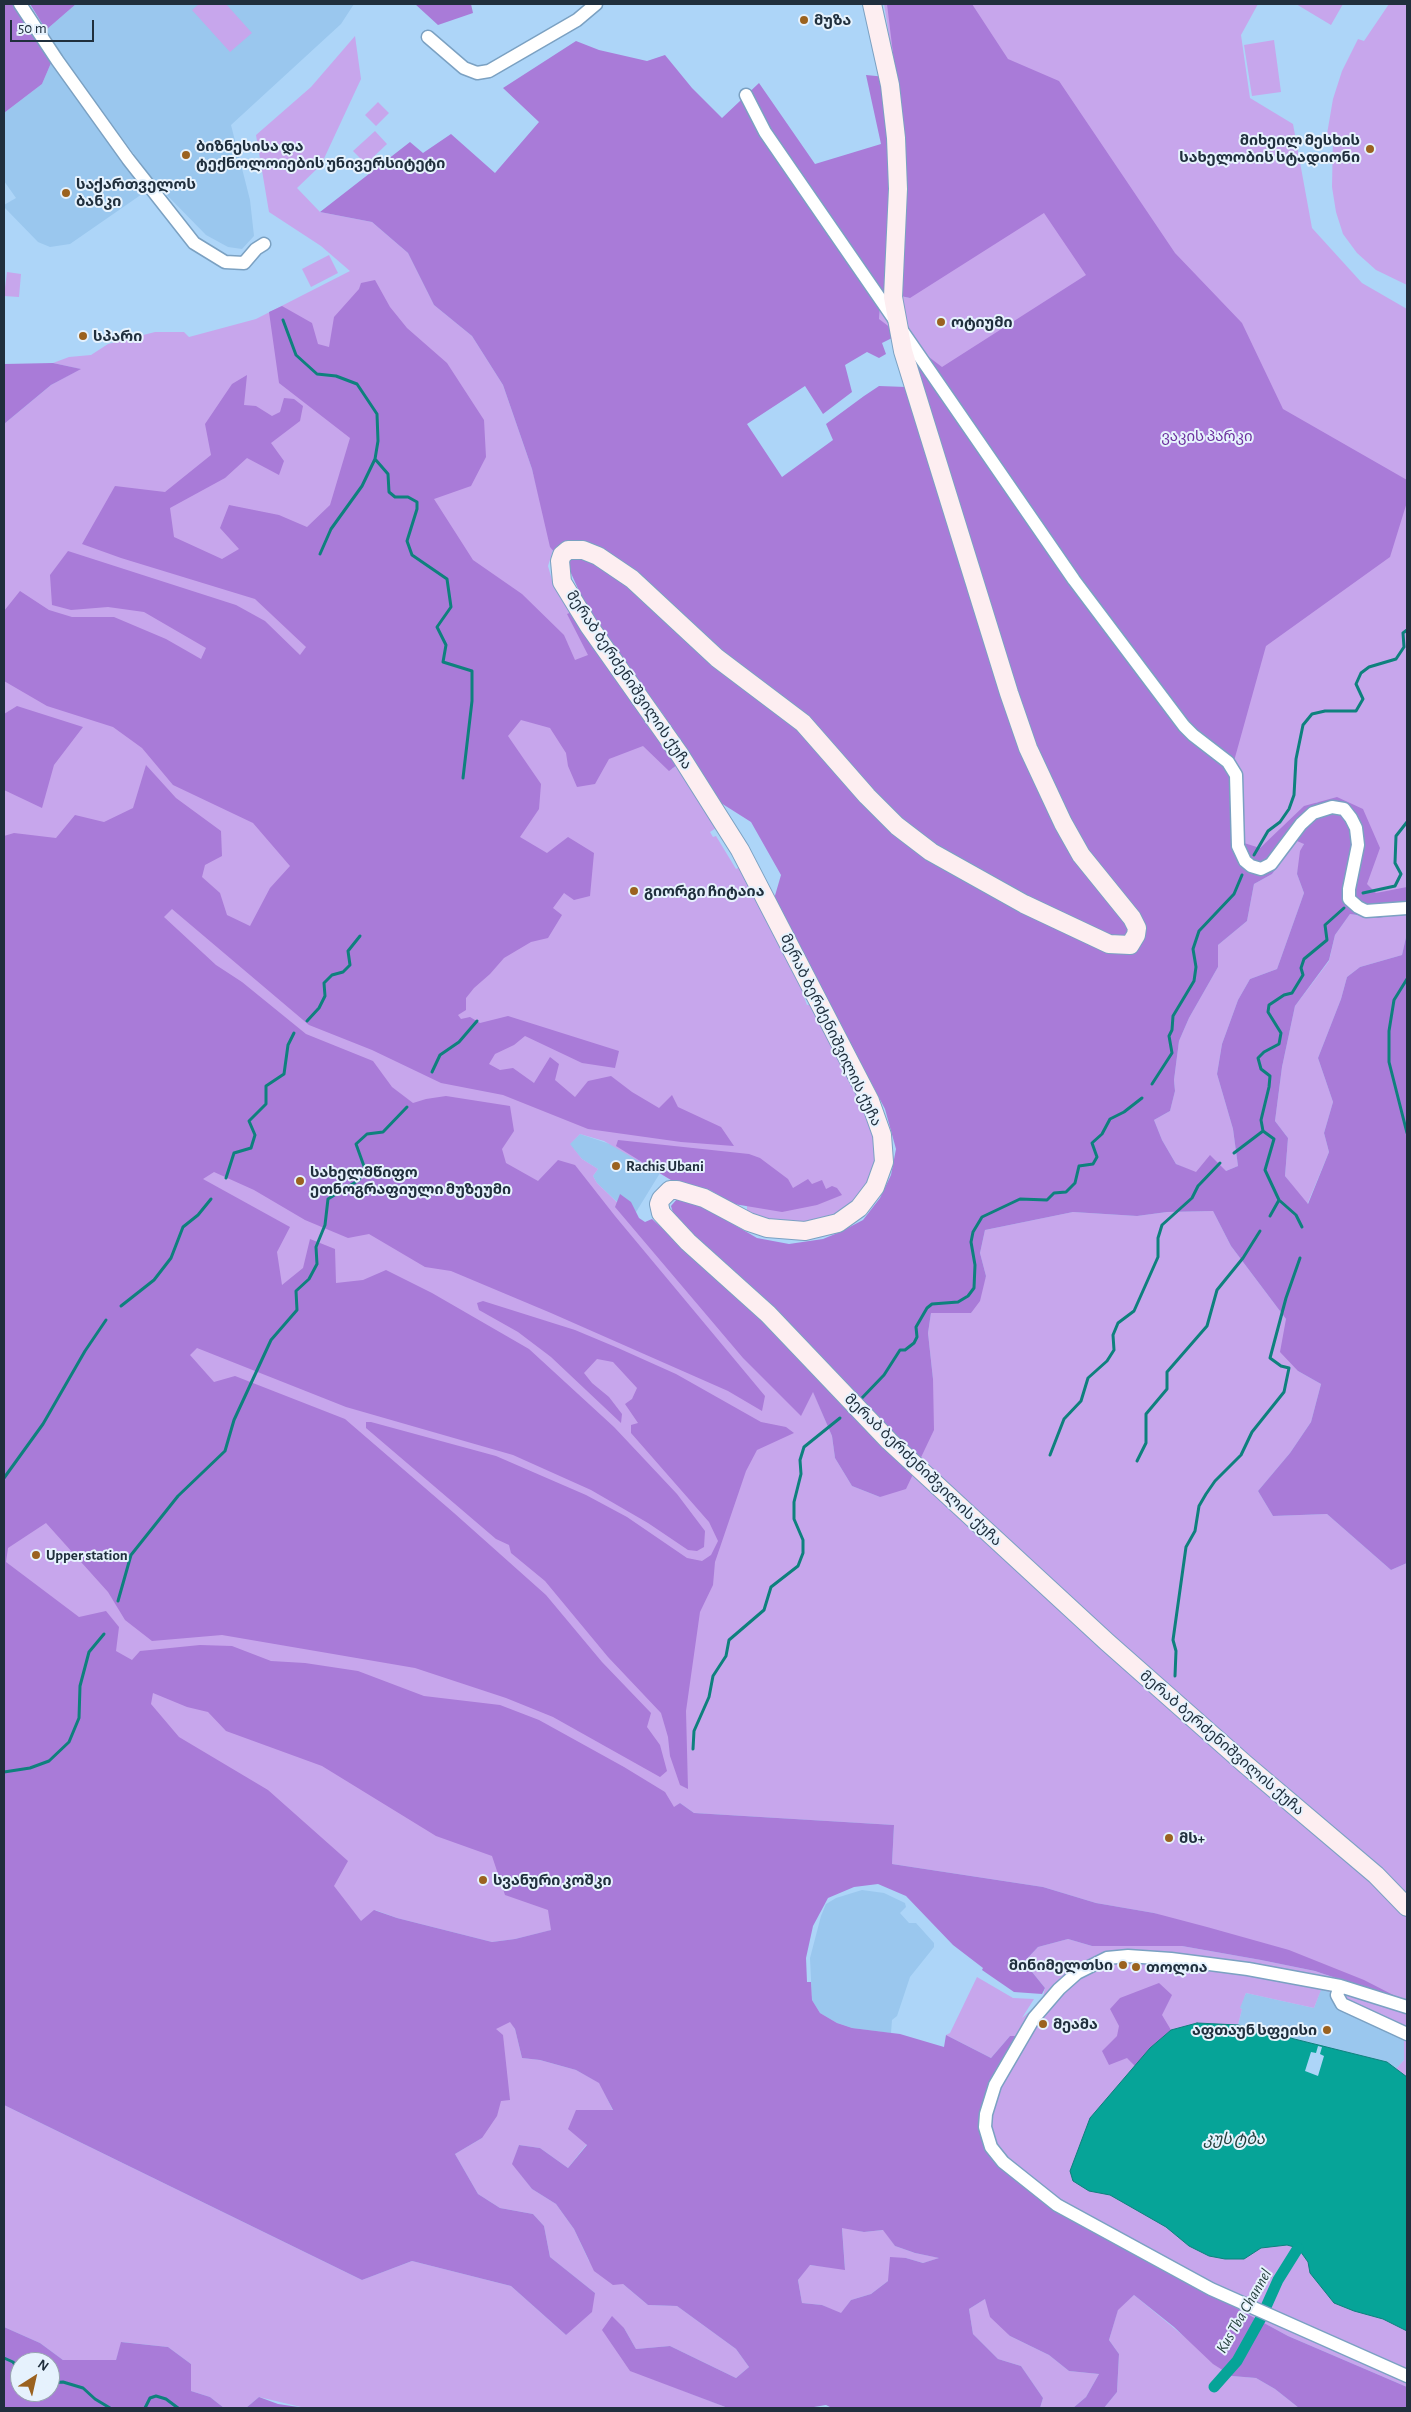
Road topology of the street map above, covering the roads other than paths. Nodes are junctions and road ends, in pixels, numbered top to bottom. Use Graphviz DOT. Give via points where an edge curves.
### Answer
graph roads {
  1 [pos="20,4"];
  2 [pos="596,4"];
  3 [pos="872,4"];
  4 [pos="428,37"];
  5 [pos="746,95"];
  6 [pos="264,244"];
  7 [pos="898,328"];
  8 [pos="1407,908"];
  9 [pos="1407,1908"];
  10 [pos="1340,1986"];
  11 [pos="1407,2006"];
  12 [pos="1407,2034"];
  13 [pos="1407,2376"];
  1 -- 6 [label="street" via="136,170 194,243 225,262 244,263"];
  2 -- 4 [label="street" via="577,20 489,71 477,73 464,68"];
  3 -- 7 [label="street, მერაბ ბერძენიშვილის ქუჩა" via="890,85 896,138 898,189 893,297"];
  5 -- 7 [label="street" via="765,132"];
  7 -- 8 [label="street" via="1125,648 1193,735 1228,762 1236,775 1238,846 1245,861 1261,869 1271,864 1313,813 1332,807 1344,809 1352,818 1358,844 1349,899 1366,911"];
  7 -- 9 [label="street, მერაბ ბერძენიშვილის ქუჩა" via="939,469 1028,748 1081,856 1132,918 1137,928 1136,939 1126,946 1109,944 1024,904 931,852 897,826 867,796 803,723 717,658 632,578 598,556 583,550 568,550 560,561 562,582 680,755 740,850 870,1101 882,1135 884,1162 875,1186 860,1208 838,1223 805,1231 767,1228 704,1198 677,1190 664,1194 661,1212 688,1242 768,1314 889,1441 1107,1642 1376,1875"];
  10 -- 11 [label="street"];
  10 -- 12 [label="street" via="1337,1995 1342,2004"];
  10 -- 13 [label="street" via="1179,1960 1128,1956 1107,1958 1072,1977 1034,2018 1002,2069 990,2099 985,2127 987,2139 1003,2162 1032,2186 1057,2205 1115,2238 1253,2309"];
}
